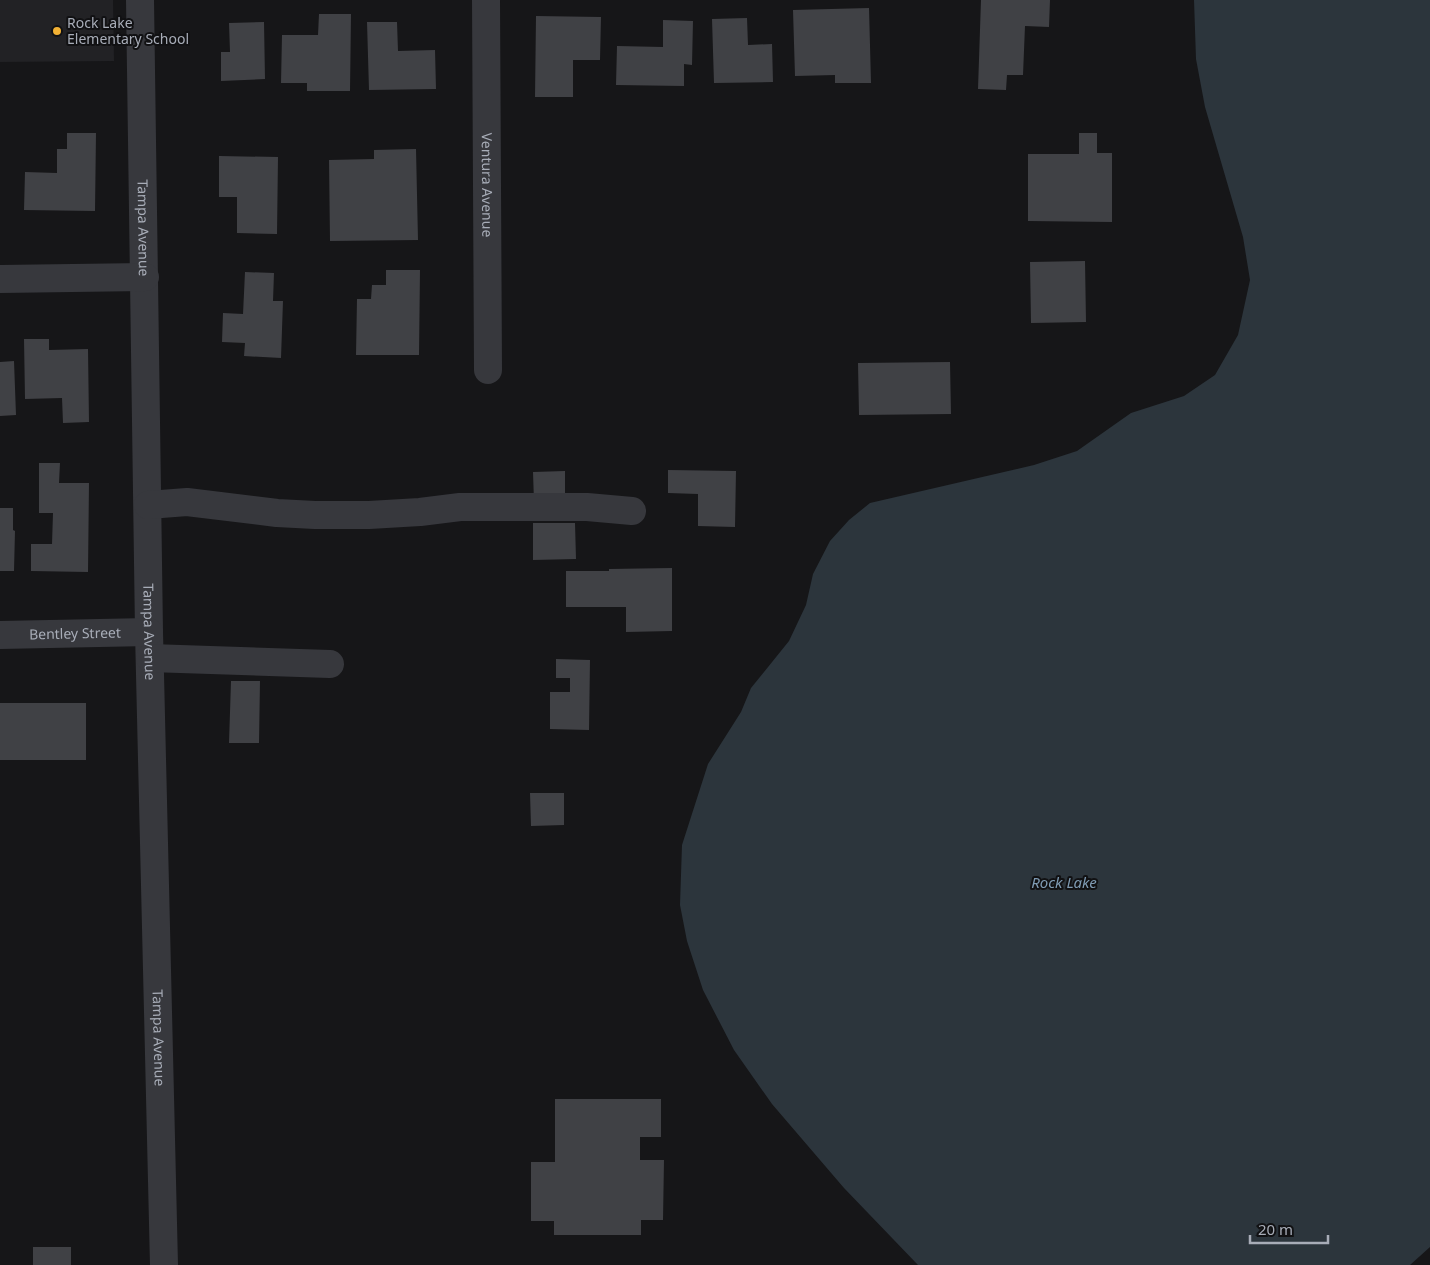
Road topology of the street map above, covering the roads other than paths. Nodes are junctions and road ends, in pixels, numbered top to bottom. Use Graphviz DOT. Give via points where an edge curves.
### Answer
graph roads {
  1 [pos="140,0"];
  2 [pos="486,0"];
  3 [pos="145,277"];
  4 [pos="0,279"];
  5 [pos="488,370"];
  6 [pos="148,505"];
  7 [pos="632,511"];
  8 [pos="0,634"];
  9 [pos="150,645"];
  10 [pos="330,664"];
  11 [pos="164,1265"];
  1 -- 3 [label="street, Tampa Avenue"];
  2 -- 5 [label="street, Ventura Avenue"];
  3 -- 4 [label="street"];
  3 -- 6 [label="street, Tampa Avenue"];
  6 -- 7 [label="street" via="187,502 315,515 394,514 460,507 587,507"];
  6 -- 9 [label="street, Tampa Avenue"];
  8 -- 9 [label="street, Bentley Street"];
  9 -- 10 [label="street, Bentley Street"];
  9 -- 11 [label="street, Tampa Avenue"];
}
